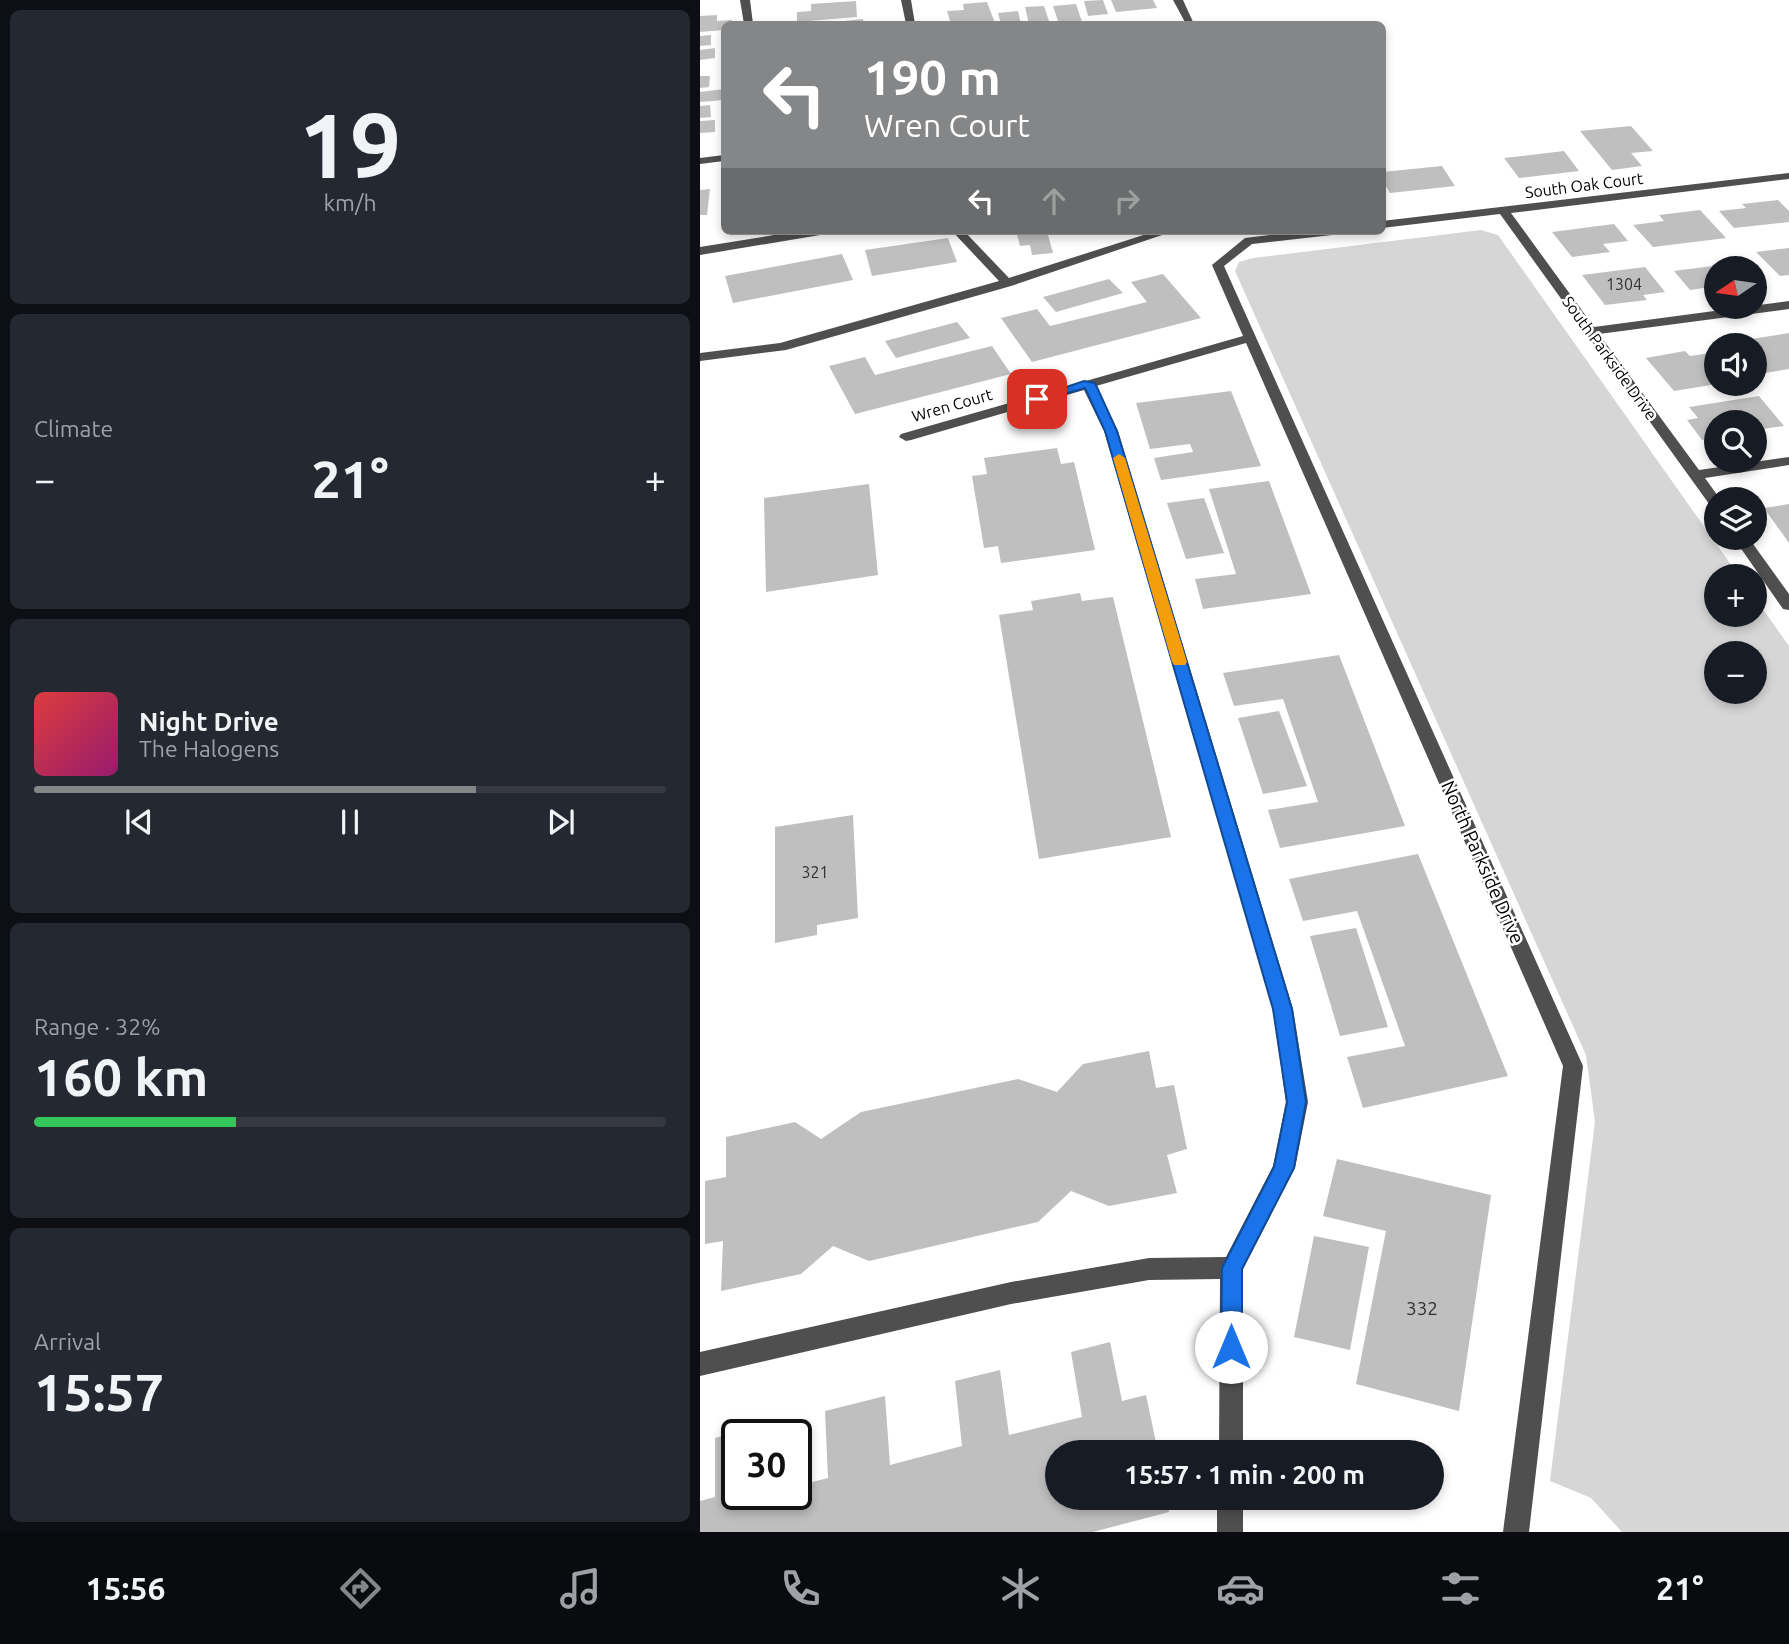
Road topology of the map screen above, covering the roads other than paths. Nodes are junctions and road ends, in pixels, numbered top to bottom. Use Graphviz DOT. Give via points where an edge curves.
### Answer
graph roads {
  1 [pos="745,0"];
  2 [pos="906,0"];
  3 [pos="1178,0"];
  4 [pos="748,21"];
  5 [pos="910,21"];
  6 [pos="1189,21"];
  7 [pos="721,158"];
  8 [pos="700,161"];
  9 [pos="1789,176"];
  10 [pos="1503,210"];
  11 [pos="1386,225"];
  12 [pos="796,235"];
  13 [pos="962,235"];
  14 [pos="1156,235"];
  15 [pos="1286,235"];
  16 [pos="700,251"];
  17 [pos="1007,283"];
  18 [pos="1789,304"];
  19 [pos="1590,331"];
  20 [pos="1249,338"];
  21 [pos="700,357"];
  22 [pos="1088,383"];
  23 [pos="906,437"];
  24 [pos="1789,461"];
  25 [pos="1695,475"];
  26 [pos="1704,487"];
  27 [pos="1749,550"];
  28 [pos="1789,605"];
  29 [pos="1232,1268"];
  30 [pos="700,1364"];
  31 [pos="1231,1440"];
  32 [pos="1230,1510"];
  33 [pos="1230,1532"];
  34 [pos="1516,1532"];
  1 -- 4 [label="street"];
  2 -- 5 [label="street"];
  3 -- 6 [label="street"];
  7 -- 8 [label="street"];
  9 -- 10 [label="street, South Oak Court"];
  10 -- 11 [label="street, South Oak Court"];
  10 -- 19 [label="street, South Parkside Drive"];
  12 -- 16 [label="street"];
  13 -- 17 [label="street"];
  14 -- 17 [label="street"];
  15 -- 20 [label="street, North Parkside Drive" via="1249,241 1218,265"];
  17 -- 21 [label="street" via="780,348"];
  18 -- 19 [label="street"];
  19 -- 25 [label="street, South Parkside Drive"];
  20 -- 22 [label="street, Wren Court"];
  20 -- 34 [label="street, North Parkside Drive" via="1573,1066"];
  22 -- 23 [label="street, Wren Court"];
  22 -- 29 [label="street" via="1111,431 1283,1009 1297,1102 1284,1168"];
  24 -- 25 [label="street"];
  25 -- 26 [label="street, South Parkside Drive"];
  27 -- 28 [label="street"];
  29 -- 30 [label="street" via="1149,1269 1011,1293"];
  29 -- 31 [label="street"];
  32 -- 33 [label="street"];
}
